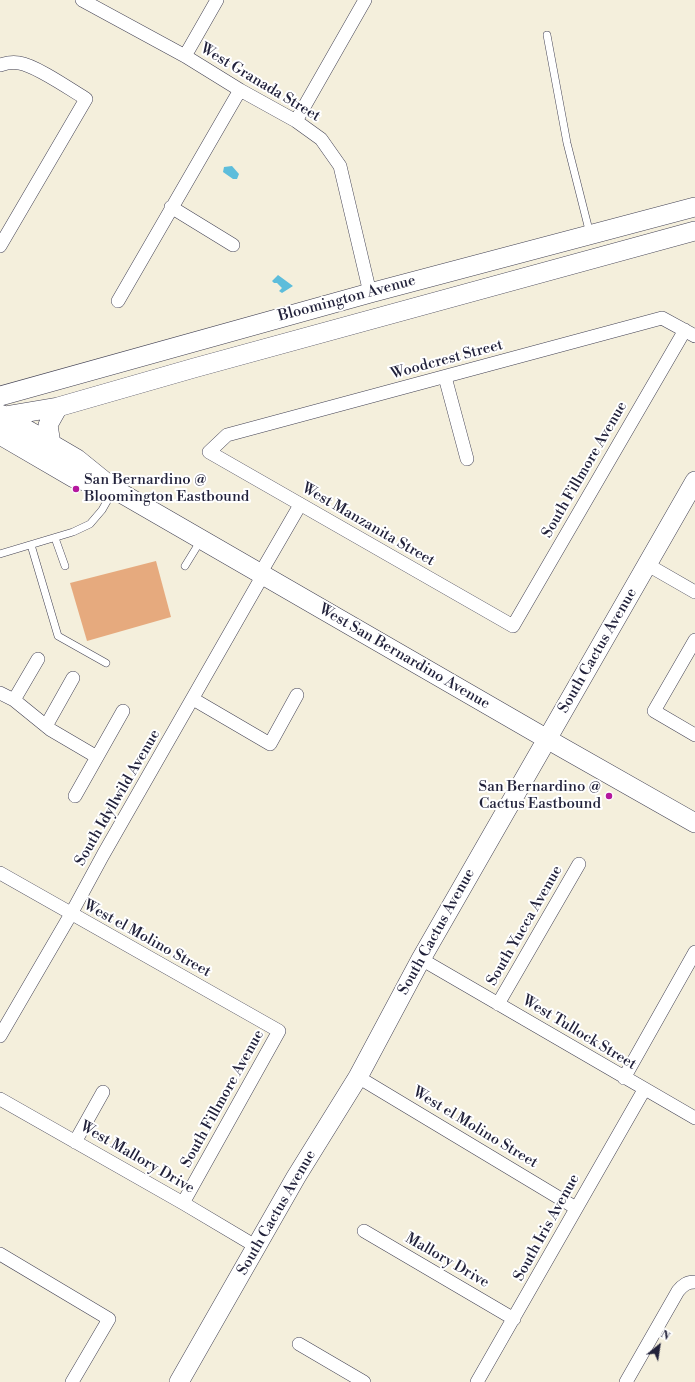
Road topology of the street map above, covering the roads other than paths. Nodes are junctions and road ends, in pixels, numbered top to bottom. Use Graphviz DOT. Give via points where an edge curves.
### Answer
graph roads {
  1 [pos="82,0"];
  2 [pos="217,0"];
  3 [pos="365,0"];
  4 [pos="547,35"];
  5 [pos="185,56"];
  6 [pos="0,64"];
  7 [pos="240,90"];
  8 [pos="296,121"];
  9 [pos="172,207"];
  10 [pos="695,207"];
  11 [pos="695,231"];
  12 [pos="590,235"];
  13 [pos="233,245"];
  14 [pos="0,246"];
  15 [pos="370,292"];
  16 [pos="118,301"];
  17 [pos="690,333"];
  18 [pos="445,377"];
  19 [pos="0,396"];
  20 [pos="58,407"];
  21 [pos="2,416"];
  22 [pos="0,435"];
  23 [pos="51,444"];
  24 [pos="209,452"];
  25 [pos="467,459"];
  26 [pos="695,481"];
  27 [pos="114,489"];
  28 [pos="300,505"];
  29 [pos="56,538"];
  30 [pos="201,540"];
  31 [pos="30,545"];
  32 [pos="0,554"];
  33 [pos="648,565"];
  34 [pos="65,566"];
  35 [pos="185,566"];
  36 [pos="262,575"];
  37 [pos="695,592"];
  38 [pos="513,626"];
  39 [pos="695,640"];
  40 [pos="38,659"];
  41 [pos="106,663"];
  42 [pos="73,678"];
  43 [pos="0,693"];
  44 [pos="297,695"];
  45 [pos="193,699"];
  46 [pos="14,700"];
  47 [pos="123,711"];
  48 [pos="46,726"];
  49 [pos="695,735"];
  50 [pos="547,739"];
  51 [pos="97,757"];
  52 [pos="75,796"];
  53 [pos="695,823"];
  54 [pos="579,864"];
  55 [pos="0,874"];
  56 [pos="71,914"];
  57 [pos="695,952"];
  58 [pos="421,959"];
  59 [pos="498,1004"];
  60 [pos="279,1031"];
  61 [pos="0,1036"];
  62 [pos="358,1077"];
  63 [pos="624,1078"];
  64 [pos="644,1090"];
  65 [pos="102,1092"];
  66 [pos="0,1099"];
  67 [pos="695,1118"];
  68 [pos="75,1142"];
  69 [pos="183,1203"];
  70 [pos="576,1208"];
  71 [pos="364,1231"];
  72 [pos="257,1247"];
  73 [pos="0,1254"];
  74 [pos="691,1283"];
  75 [pos="514,1319"];
  76 [pos="299,1344"];
  77 [pos="72,1382"];
  78 [pos="179,1382"];
  79 [pos="364,1382"];
  80 [pos="477,1382"];
  81 [pos="626,1382"];
  1 -- 5 [label="street, West Granada Street"];
  2 -- 5 [label="street"];
  3 -- 8 [label="street"];
  4 -- 12 [label="lane" via="567,143"];
  5 -- 7 [label="street, West Granada Street"];
  6 -- 14 [label="street" via="19,63 31,66 86,98"];
  7 -- 8 [label="street, West Granada Street"];
  7 -- 9 [label="street"];
  8 -- 15 [label="street, West Granada Street" via="321,139 340,166"];
  9 -- 13 [label="street"];
  9 -- 16 [label="street"];
  10 -- 12 [label="main road, Bloomington Avenue"];
  11 -- 20 [label="main road, Bloomington Avenue"];
  12 -- 15 [label="main road, Bloomington Avenue"];
  15 -- 19 [label="main road, Bloomington Avenue"];
  17 -- 18 [label="street, Woodcrest Street" via="662,318"];
  17 -- 38 [label="street, South Fillmore Avenue"];
  18 -- 24 [label="street, Woodcrest Street" via="227,435"];
  18 -- 25 [label="street"];
  20 -- 21 [label="main road, Bloomington Avenue"];
  20 -- 23 [label="main road" via="48,425"];
  21 -- 23 [label="main road, West San Bernardino Avenue"];
  22 -- 27 [label="main road, West San Bernardino Avenue" via="74,478"];
  23 -- 27 [label="main road, West San Bernardino Avenue" via="77,459"];
  24 -- 28 [label="street, West Manzanita Street"];
  26 -- 33 [label="main road, South Cactus Avenue"];
  27 -- 29 [label="lane" via="90,524"];
  27 -- 30 [label="main road, West San Bernardino Avenue"];
  28 -- 36 [label="street, South Idyllwild Avenue"];
  28 -- 38 [label="street, West Manzanita Street"];
  29 -- 31 [label="lane"];
  29 -- 34 [label="lane"];
  30 -- 35 [label="lane"];
  30 -- 36 [label="main road, West San Bernardino Avenue"];
  31 -- 32 [label="lane"];
  31 -- 41 [label="lane" via="58,636"];
  33 -- 37 [label="street"];
  33 -- 50 [label="main road, South Cactus Avenue"];
  36 -- 45 [label="street, South Idyllwild Avenue"];
  36 -- 50 [label="main road, West San Bernardino Avenue"];
  39 -- 49 [label="street" via="654,711"];
  40 -- 46 [label="street"];
  42 -- 48 [label="street"];
  43 -- 46 [label="street"];
  44 -- 45 [label="street" via="270,744"];
  45 -- 56 [label="street, South Idyllwild Avenue"];
  46 -- 48 [label="street"];
  47 -- 51 [label="street"];
  48 -- 51 [label="street"];
  50 -- 53 [label="main road, West San Bernardino Avenue"];
  50 -- 58 [label="main road, South Cactus Avenue"];
  51 -- 52 [label="street"];
  54 -- 59 [label="street, South Yucca Avenue"];
  55 -- 56 [label="street, West el Molino Street"];
  56 -- 60 [label="street, West el Molino Street"];
  56 -- 61 [label="street, South Idyllwild Avenue"];
  57 -- 63 [label="street"];
  58 -- 59 [label="street, West Tullock Street"];
  58 -- 62 [label="main road, South Cactus Avenue"];
  59 -- 63 [label="street, West Tullock Street"];
  60 -- 69 [label="street, South Fillmore Avenue"];
  62 -- 70 [label="street, West el Molino Street"];
  62 -- 72 [label="main road, South Cactus Avenue" via="296,1177"];
  63 -- 64 [label="street, West Tullock Street"];
  64 -- 67 [label="street, West Tullock Street"];
  64 -- 70 [label="street, South Iris Avenue"];
  65 -- 68 [label="street"];
  66 -- 68 [label="street, West Mallory Drive"];
  68 -- 69 [label="street, West Mallory Drive"];
  69 -- 72 [label="street, West Mallory Drive"];
  70 -- 75 [label="street, South Iris Avenue"];
  71 -- 75 [label="street, Mallory Drive"];
  72 -- 78 [label="main road, South Cactus Avenue"];
  73 -- 77 [label="street" via="109,1319"];
  74 -- 81 [label="street" via="682,1286 678,1291"];
  75 -- 80 [label="street, South Iris Avenue"];
  76 -- 79 [label="street"];
}
